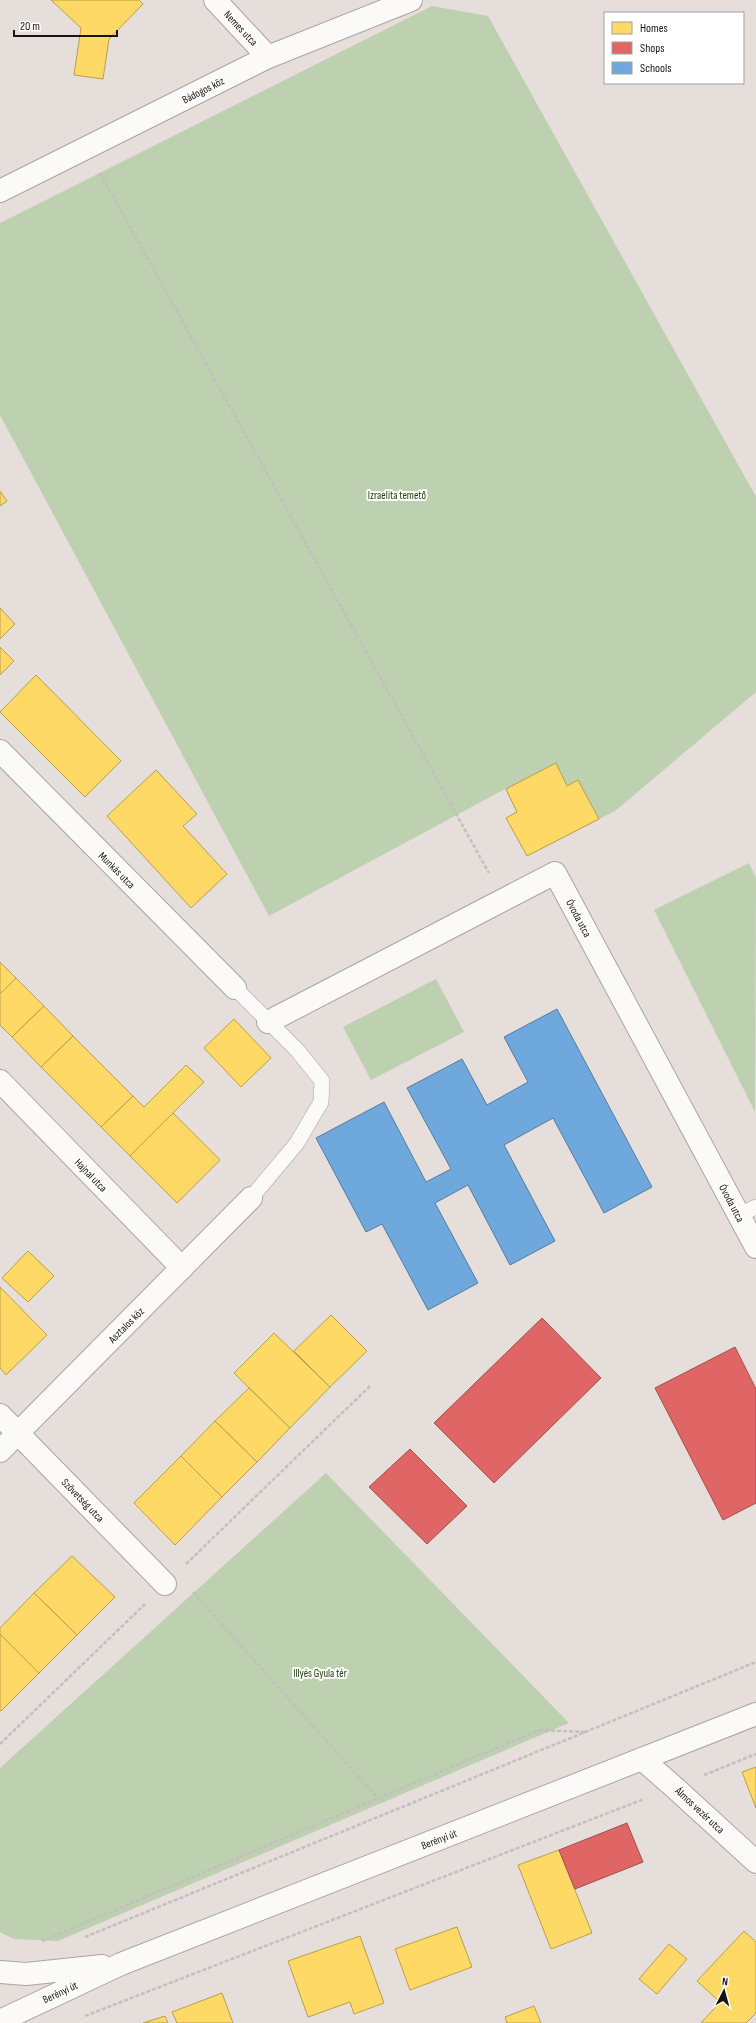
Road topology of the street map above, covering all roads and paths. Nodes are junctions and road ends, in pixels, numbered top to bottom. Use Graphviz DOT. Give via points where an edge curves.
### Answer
graph roads {
  1 [pos="215,0"];
  2 [pos="411,0"];
  3 [pos="268,57"];
  4 [pos="86,149"];
  5 [pos="0,191"];
  6 [pos="0,751"];
  7 [pos="504,900"];
  8 [pos="235,988"];
  9 [pos="268,1022"];
  10 [pos="0,1082"];
  11 [pos="251,1198"];
  12 [pos="747,1211"];
  13 [pos="756,1247"];
  14 [pos="182,1268"];
  15 [pos="0,1415"];
  16 [pos="18,1433"];
  17 [pos="0,1451"];
  18 [pos="165,1584"];
  19 [pos="192,1591"];
  20 [pos="756,1662"];
  21 [pos="756,1714"];
  22 [pos="586,1732"];
  23 [pos="756,1754"];
  24 [pos="642,1759"];
  25 [pos="674,1786"];
  26 [pos="377,1798"];
  27 [pos="756,1862"];
  28 [pos="77,1940"];
  29 [pos="37,1943"];
  30 [pos="121,1964"];
  31 [pos="0,1972"];
  32 [pos="81,2017"];
  33 [pos="0,2021"];
  1 -- 3 [label="street, Nemes utca"];
  2 -- 3 [label="street, Bádogos köz"];
  3 -- 4 [label="street, Bádogos köz"];
  4 -- 5 [label="street, Bádogos köz"];
  4 -- 7 [label="path"];
  6 -- 8 [label="street, Munkás utca"];
  7 -- 9 [label="street, Óvoda utca"];
  7 -- 12 [label="street, Óvoda utca" via="556,873"];
  8 -- 9 [label="lane"];
  9 -- 11 [label="lane" via="297,1050 322,1082 321,1102 298,1143"];
  10 -- 14 [label="street, Hajnal utca"];
  11 -- 14 [label="street, Asztalos köz"];
  12 -- 13 [label="street, Óvoda utca"];
  14 -- 16 [label="street, Asztalos köz"];
  15 -- 16 [label="street, Szövetség utca"];
  16 -- 17 [label="street, Asztalos köz"];
  16 -- 18 [label="street, Szövetség utca"];
  19 -- 26 [label="path"];
  20 -- 22 [label="path"];
  21 -- 24 [label="street, Berényi út"];
  22 -- 26 [label="path" via="539,1730"];
  22 -- 28 [label="path"];
  23 -- 25 [label="path"];
  24 -- 25 [label="street, Álmos vezér utca"];
  24 -- 30 [label="street, Berényi út"];
  25 -- 27 [label="street, Álmos vezér utca"];
  25 -- 32 [label="path"];
  26 -- 29 [label="path"];
  30 -- 31 [label="street, Berényi út" via="26,1974"];
  30 -- 33 [label="street, Berényi út"];
}
